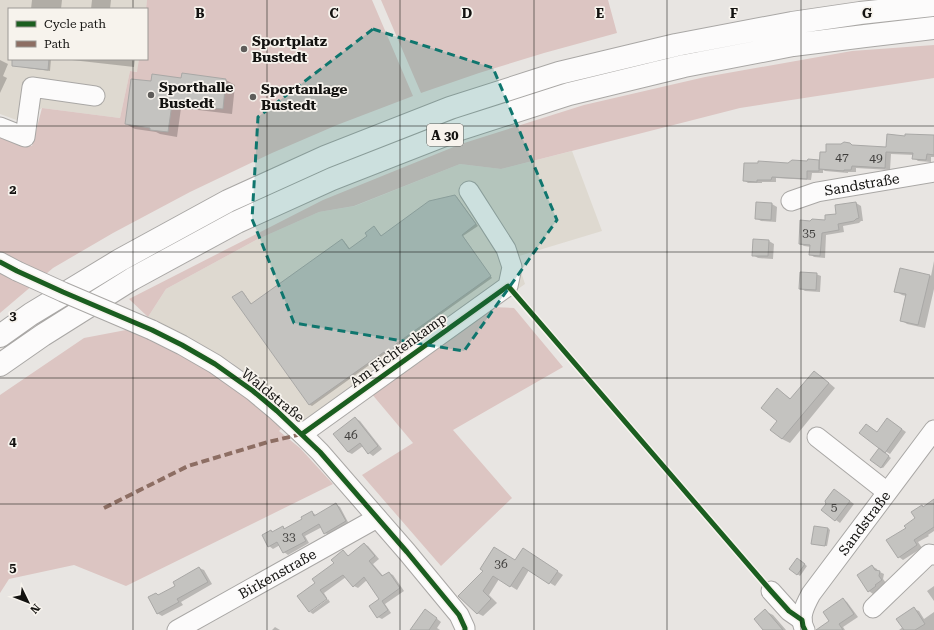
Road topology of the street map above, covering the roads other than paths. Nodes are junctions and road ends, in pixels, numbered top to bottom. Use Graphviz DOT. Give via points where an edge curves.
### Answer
graph roads {
  1 [pos="934,6"];
  2 [pos="934,28"];
  3 [pos="95,96"];
  4 [pos="0,127"];
  5 [pos="934,172"];
  6 [pos="469,190"];
  7 [pos="791,201"];
  8 [pos="0,262"];
  9 [pos="0,336"];
  10 [pos="0,364"];
  11 [pos="934,430"];
  12 [pos="302,434"];
  13 [pos="817,438"];
  14 [pos="887,492"];
  15 [pos="377,518"];
  16 [pos="934,555"];
  17 [pos="771,591"];
  18 [pos="873,608"];
  19 [pos="804,625"];
  20 [pos="184,628"];
  21 [pos="467,629"];
  1 -- 9 [label="highway, A 30" via="800,22 676,45 559,73 450,108 325,157 228,201 120,260"];
  2 -- 10 [label="highway, A 30" via="793,46 684,66 569,94 460,129 332,179 237,222 132,279"];
  3 -- 4 [label="street" via="32,87 25,137"];
  5 -- 7 [label="street, Sandstraße" via="817,192"];
  6 -- 12 [label="street, Am Fichtenkamp" via="506,249 512,267 508,286"];
  8 -- 12 [label="street, Waldstraße, bridge" via="182,345 253,391"];
  11 -- 14 [label="street, Sandstraße"];
  12 -- 15 [label="street, Waldstraße"];
  13 -- 14 [label="street"];
  14 -- 19 [label="street, Sandstraße" via="811,594 802,613"];
  15 -- 20 [label="street, Birkenstraße"];
  15 -- 21 [label="street, Waldstraße" via="459,615"];
  16 -- 18 [label="street" via="929,554"];
  17 -- 19 [label="street"];
}
